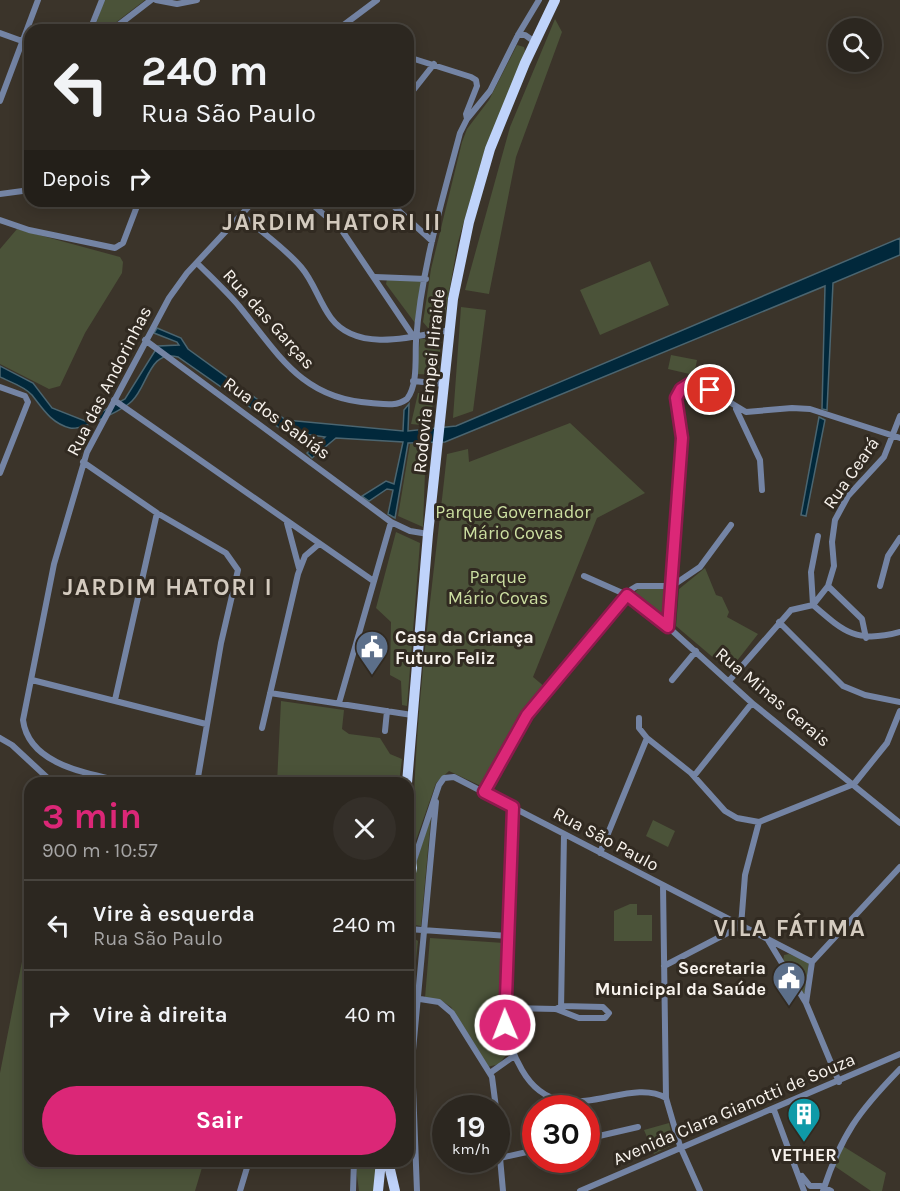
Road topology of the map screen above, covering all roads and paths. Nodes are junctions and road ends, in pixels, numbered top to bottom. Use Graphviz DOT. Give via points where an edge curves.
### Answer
graph roads {
  1 [pos="38,0"];
  2 [pos="102,0"];
  3 [pos="151,0"];
  4 [pos="156,0"];
  5 [pos="197,0"];
  6 [pos="377,0"];
  7 [pos="539,0"];
  8 [pos="555,0"];
  9 [pos="29,24"];
  10 [pos="92,24"];
  11 [pos="120,24"];
  12 [pos="345,24"];
  13 [pos="0,33"];
  14 [pos="518,35"];
  15 [pos="24,36"];
  16 [pos="22,41"];
  17 [pos="535,42"];
  18 [pos="414,59"];
  19 [pos="434,64"];
  20 [pos="477,86"];
  21 [pos="492,87"];
  22 [pos="2,90"];
  23 [pos="414,90"];
  24 [pos="0,101"];
  25 [pos="467,119"];
  26 [pos="24,191"];
  27 [pos="0,194"];
  28 [pos="137,207"];
  29 [pos="249,207"];
  30 [pos="315,207"];
  31 [pos="395,207"];
  32 [pos="242,215"];
  33 [pos="0,220"];
  34 [pos="432,240"];
  35 [pos="197,263"];
  36 [pos="375,277"];
  37 [pos="426,279"];
  38 [pos="448,330"];
  39 [pos="415,336"];
  40 [pos="145,340"];
  41 [pos="413,381"];
  42 [pos="444,384"];
  43 [pos="0,387"];
  44 [pos="114,400"];
  45 [pos="736,408"];
  46 [pos="900,416"];
  47 [pos="897,437"];
  48 [pos="83,462"];
  49 [pos="0,473"];
  50 [pos="762,490"];
  51 [pos="158,513"];
  52 [pos="391,522"];
  53 [pos="287,523"];
  54 [pos="731,525"];
  55 [pos="428,534"];
  56 [pos="818,536"];
  57 [pos="900,538"];
  58 [pos="319,544"];
  59 [pos="298,574"];
  60 [pos="584,576"];
  61 [pos="372,580"];
  62 [pos="672,585"];
  63 [pos="828,586"];
  64 [pos="880,586"];
  65 [pos="627,595"];
  66 [pos="813,605"];
  67 [pos="779,622"];
  68 [pos="668,627"];
  69 [pos="900,632"];
  70 [pos="866,638"];
  71 [pos="696,651"];
  72 [pos="32,680"];
  73 [pos="672,680"];
  74 [pos="729,681"];
  75 [pos="270,693"];
  76 [pos="115,700"];
  77 [pos="900,702"];
  78 [pos="339,703"];
  79 [pos="752,703"];
  80 [pos="387,711"];
  81 [pos="900,711"];
  82 [pos="412,715"];
  83 [pos="639,718"];
  84 [pos="206,724"];
  85 [pos="262,728"];
  86 [pos="385,731"];
  87 [pos="0,738"];
  88 [pos="647,738"];
  89 [pos="694,776"];
  90 [pos="47,777"];
  91 [pos="106,777"];
  92 [pos="198,777"];
  93 [pos="407,777"];
  94 [pos="854,784"];
  95 [pos="437,792"];
  96 [pos="484,792"];
  97 [pos="513,807"];
  98 [pos="759,822"];
  99 [pos="900,823"];
  100 [pos="564,834"];
  101 [pos="600,852"];
  102 [pos="414,862"];
  103 [pos="900,867"];
  104 [pos="663,885"];
  105 [pos="741,926"];
  106 [pos="414,929"];
  107 [pos="426,930"];
  108 [pos="508,936"];
  109 [pos="768,940"];
  110 [pos="798,955"];
  111 [pos="781,961"];
  112 [pos="812,962"];
  113 [pos="664,966"];
  114 [pos="420,999"];
  115 [pos="806,1003"];
  116 [pos="504,1008"];
  117 [pos="560,1008"];
  118 [pos="414,1046"];
  119 [pos="900,1054"];
  120 [pos="514,1056"];
  121 [pos="900,1069"];
  122 [pos="490,1073"];
  123 [pos="839,1082"];
  124 [pos="495,1095"];
  125 [pos="666,1098"];
  126 [pos="774,1110"];
  127 [pos="414,1113"];
  128 [pos="638,1127"];
  129 [pos="600,1135"];
  130 [pos="680,1146"];
  131 [pos="247,1167"];
  132 [pos="354,1167"];
  133 [pos="380,1167"];
  134 [pos="390,1167"];
  135 [pos="798,1171"];
  136 [pos="501,1173"];
  137 [pos="597,1188"];
  138 [pos="824,1188"];
  139 [pos="240,1191"];
  140 [pos="353,1191"];
  141 [pos="378,1191"];
  142 [pos="396,1191"];
  143 [pos="417,1191"];
  144 [pos="503,1191"];
  145 [pos="580,1191"];
  146 [pos="700,1191"];
  147 [pos="804,1191"];
  1 -- 9 [label="street"];
  2 -- 10 [label="street"];
  3 -- 11 [label="street"];
  4 -- 5 [label="street" via="177,4"];
  6 -- 12 [label="street"];
  7 -- 14 [label="street"];
  8 -- 17 [label="main road, Rodovia Empei Hiraide"];
  13 -- 16 [label="street"];
  14 -- 17 [label="street"];
  14 -- 21 [label="street"];
  15 -- 16 [label="street"];
  16 -- 22 [label="street"];
  17 -- 38 [label="main road, Rodovia Empei Hiraide" via="499,126 481,181"];
  18 -- 19 [label="street"];
  19 -- 20 [label="street" via="474,79"];
  19 -- 23 [label="street"];
  20 -- 21 [label="street"];
  20 -- 25 [label="street"];
  21 -- 25 [label="street"];
  22 -- 24 [label="street"];
  25 -- 34 [label="street"];
  26 -- 27 [label="street"];
  28 -- 33 [label="street" via="123,243 115,249 29,231"];
  29 -- 32 [label="street, Rua das Andorinhas"];
  30 -- 36 [label="street" via="341,229"];
  31 -- 34 [label="street"];
  32 -- 35 [label="street, Rua das Andorinhas"];
  32 -- 39 [label="street" via="302,268 331,319 345,331 381,339"];
  34 -- 37 [label="street"];
  35 -- 40 [label="street, Rua das Andorinhas" via="174,291"];
  35 -- 41 [label="street, Rua das Garças" via="238,305 292,371 315,389 344,400 392,404 407,399"];
  36 -- 37 [label="street"];
  36 -- 39 [label="street"];
  37 -- 39 [label="street"];
  38 -- 39 [label="street"];
  38 -- 42 [label="main road, Rodovia Empei Hiraide"];
  39 -- 41 [label="street"];
  40 -- 44 [label="street, Rua das Andorinhas"];
  40 -- 52 [label="street, Rua dos Sabiás"];
  41 -- 42 [label="street"];
  42 -- 55 [label="main road, Rodovia Empei Hiraide"];
  43 -- 49 [label="street" via="27,398"];
  44 -- 48 [label="street, Rua das Andorinhas"];
  44 -- 53 [label="street"];
  45 -- 47 [label="street" via="752,413 810,410"];
  45 -- 50 [label="street" via="760,460"];
  45 -- 62 [label="street" via="695,384 685,385 676,398 682,438"];
  46 -- 47 [label="street, Rua Ceará"];
  47 -- 63 [label="street, Rua Ceará" via="877,467 848,496 835,520 833,572"];
  48 -- 51 [label="street"];
  48 -- 72 [label="street, Rua das Andorinhas" via="54,564"];
  51 -- 76 [label="street"];
  51 -- 84 [label="street" via="226,553 236,565 238,581 222,636"];
  52 -- 55 [label="street, Rua dos Sabiás"];
  52 -- 61 [label="street"];
  53 -- 58 [label="street"];
  53 -- 59 [label="street" via="295,545"];
  54 -- 62 [label="street" via="700,567"];
  55 -- 82 [label="main road, Rodovia Empei Hiraide"];
  56 -- 66 [label="street" via="811,572"];
  57 -- 64 [label="street" via="888,556"];
  58 -- 59 [label="street" via="305,556"];
  58 -- 61 [label="street"];
  59 -- 75 [label="street"];
  60 -- 65 [label="street, Rua Minas Gerais"];
  61 -- 78 [label="street"];
  62 -- 65 [label="street" via="637,586"];
  62 -- 68 [label="street"];
  63 -- 66 [label="street, Rua Ceará"];
  63 -- 70 [label="street" via="862,619"];
  65 -- 68 [label="street, Rua Minas Gerais"];
  65 -- 96 [label="street" via="522,722"];
  66 -- 67 [label="street" via="792,610"];
  66 -- 70 [label="street" via="847,632"];
  67 -- 74 [label="street"];
  67 -- 77 [label="street" via="843,686"];
  68 -- 71 [label="street, Rua Minas Gerais"];
  69 -- 70 [label="street"];
  71 -- 73 [label="street"];
  71 -- 74 [label="street, Rua Minas Gerais"];
  72 -- 76 [label="street"];
  72 -- 91 [label="street, Rua das Andorinhas" via="23,720 27,737 46,756 67,767"];
  74 -- 79 [label="street, Rua Minas Gerais"];
  75 -- 78 [label="street"];
  75 -- 85 [label="street"];
  76 -- 84 [label="street"];
  78 -- 80 [label="street"];
  79 -- 89 [label="street"];
  79 -- 94 [label="street, Rua Minas Gerais"];
  80 -- 82 [label="street"];
  80 -- 86 [label="street"];
  81 -- 94 [label="street" via="887,743"];
  82 -- 93 [label="main road, Rodovia Empei Hiraide"];
  83 -- 88 [label="street" via="639,728"];
  84 -- 92 [label="street"];
  87 -- 90 [label="street"];
  88 -- 89 [label="street"];
  88 -- 101 [label="street"];
  89 -- 98 [label="street" via="729,814"];
  94 -- 98 [label="street"];
  94 -- 99 [label="street, Rua Minas Gerais"];
  95 -- 96 [label="street, Rua São Paulo" via="441,781 448,777"];
  95 -- 102 [label="street"];
  95 -- 107 [label="street"];
  96 -- 97 [label="street, Rua São Paulo"];
  97 -- 100 [label="street, Rua São Paulo"];
  97 -- 108 [label="street"];
  98 -- 105 [label="street" via="745,875"];
  100 -- 101 [label="street, Rua São Paulo"];
  100 -- 117 [label="street"];
  101 -- 104 [label="street, Rua São Paulo"];
  103 -- 112 [label="street"];
  104 -- 105 [label="street, Rua São Paulo"];
  104 -- 113 [label="street"];
  105 -- 109 [label="street, Rua São Paulo"];
  105 -- 113 [label="street"];
  106 -- 107 [label="street"];
  107 -- 108 [label="street"];
  107 -- 114 [label="street"];
  108 -- 116 [label="street"];
  109 -- 110 [label="street, Rua São Paulo"];
  109 -- 111 [label="street"];
  110 -- 111 [label="street" via="785,952"];
  110 -- 112 [label="street, Rua São Paulo"];
  111 -- 115 [label="street"];
  112 -- 115 [label="street"];
  113 -- 125 [label="street"];
  114 -- 118 [label="street"];
  114 -- 122 [label="street" via="449,1008"];
  115 -- 123 [label="street"];
  116 -- 117 [label="street"];
  116 -- 120 [label="street" via="506,1034"];
  117 -- 117 [label="street" via="581,1018 604,1018 609,1013 603,1007"];
  119 -- 123 [label="street, Avenida Clara Gianotti de Souza"];
  120 -- 122 [label="street"];
  120 -- 125 [label="street" via="530,1082 562,1101 651,1092"];
  121 -- 138 [label="street" via="850,1125"];
  122 -- 124 [label="street"];
  123 -- 126 [label="street, Avenida Clara Gianotti de Souza"];
  125 -- 130 [label="street"];
  126 -- 130 [label="street, Avenida Clara Gianotti de Souza"];
  126 -- 135 [label="street"];
  127 -- 143 [label="street"];
  128 -- 129 [label="street"];
  130 -- 137 [label="street, Avenida Clara Gianotti de Souza"];
  130 -- 146 [label="street"];
  131 -- 139 [label="street"];
  132 -- 140 [label="street"];
  133 -- 141 [label="main road"];
  134 -- 142 [label="main road"];
  135 -- 138 [label="street" via="810,1186"];
  135 -- 147 [label="street"];
  136 -- 144 [label="street"];
  137 -- 145 [label="street, Avenida Clara Gianotti de Souza"];
}
